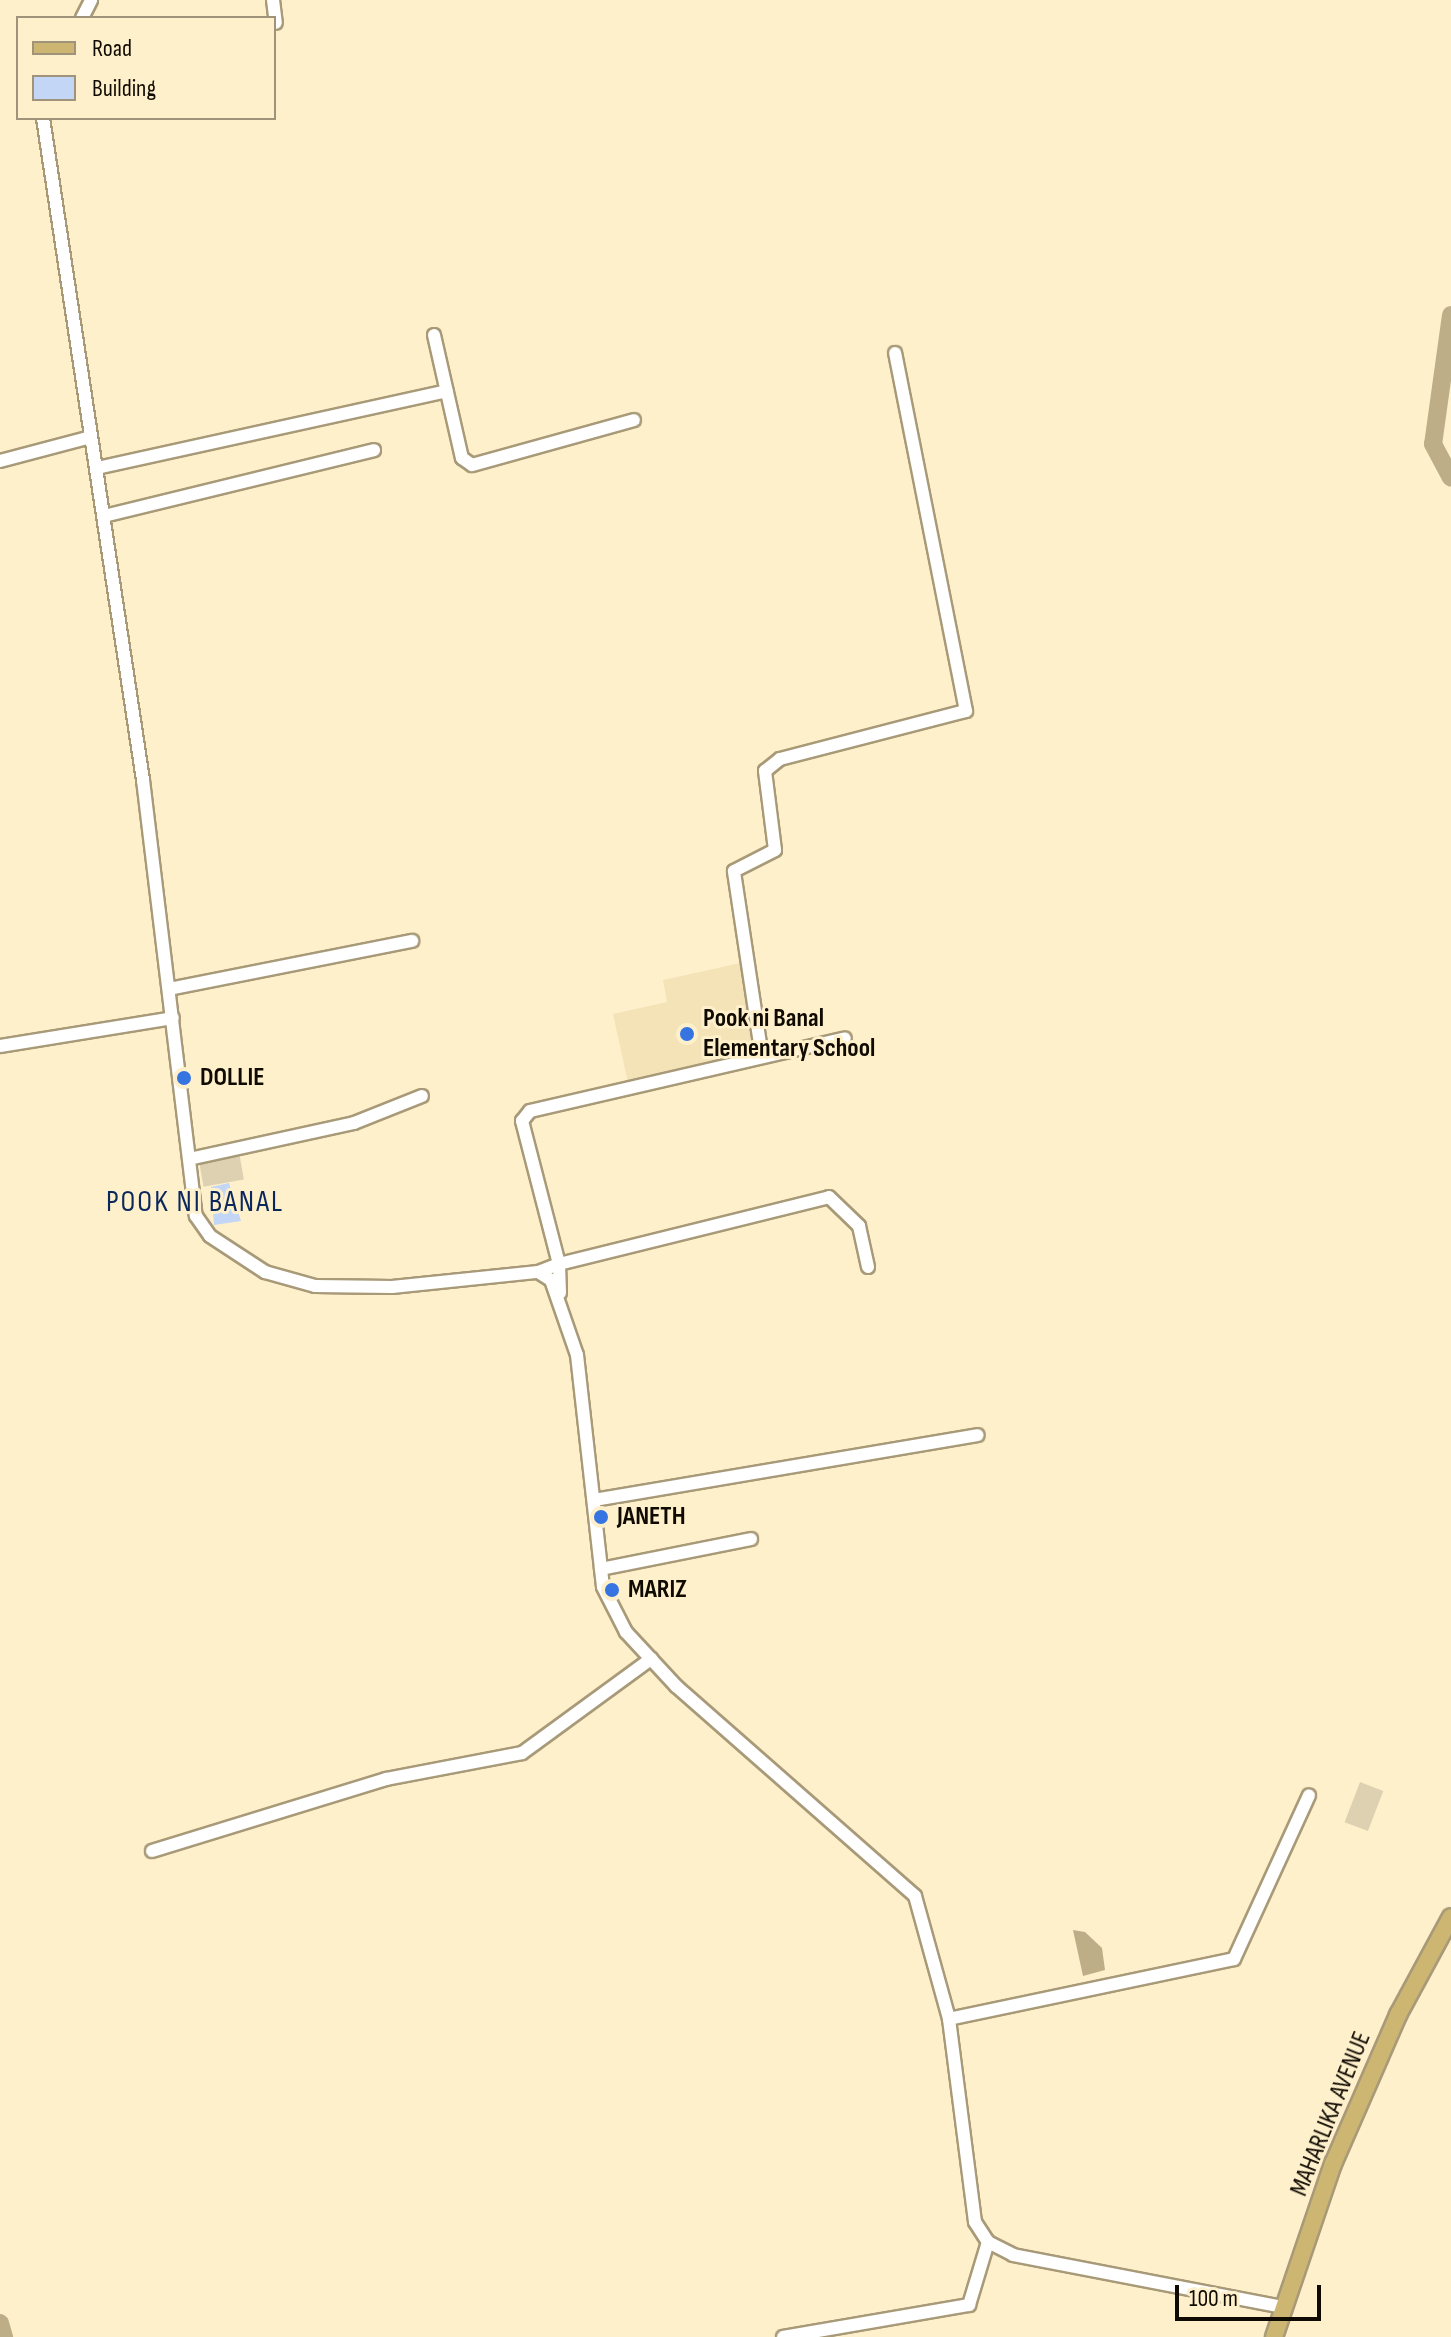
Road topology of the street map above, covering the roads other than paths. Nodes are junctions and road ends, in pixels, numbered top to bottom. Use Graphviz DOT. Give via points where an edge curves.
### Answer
graph roads {
  1 [pos="43,120"];
  2 [pos="434,335"];
  3 [pos="895,353"];
  4 [pos="447,391"];
  5 [pos="634,420"];
  6 [pos="91,437"];
  7 [pos="374,450"];
  8 [pos="0,461"];
  9 [pos="97,468"];
  10 [pos="104,516"];
  11 [pos="412,941"];
  12 [pos="169,989"];
  13 [pos="173,1018"];
  14 [pos="845,1038"];
  15 [pos="0,1046"];
  16 [pos="762,1057"];
  17 [pos="422,1096"];
  18 [pos="189,1159"];
  19 [pos="559,1264"];
  20 [pos="868,1267"];
  21 [pos="538,1272"];
  22 [pos="560,1296"];
  23 [pos="978,1435"];
  24 [pos="594,1500"];
  25 [pos="751,1539"];
  26 [pos="601,1569"];
  27 [pos="651,1659"];
  28 [pos="1309,1795"];
  29 [pos="152,1851"];
  30 [pos="1451,1917"];
  31 [pos="949,2019"];
  32 [pos="988,2242"];
  33 [pos="1284,2307"];
  34 [pos="783,2337"];
  35 [pos="1274,2337"];
  1 -- 6 [label="street"];
  2 -- 4 [label="street"];
  3 -- 16 [label="street" via="966,711 767,767 775,850 734,871"];
  4 -- 5 [label="street" via="462,458 472,465"];
  4 -- 9 [label="street"];
  6 -- 8 [label="street"];
  6 -- 9 [label="street"];
  7 -- 10 [label="street"];
  9 -- 10 [label="street"];
  10 -- 12 [label="street"];
  11 -- 12 [label="street"];
  12 -- 13 [label="street"];
  13 -- 15 [label="street"];
  13 -- 18 [label="street"];
  14 -- 16 [label="street"];
  16 -- 19 [label="street" via="530,1111 522,1121"];
  17 -- 18 [label="street" via="354,1123"];
  18 -- 21 [label="street" via="196,1216 210,1236 265,1272 315,1286 392,1287"];
  19 -- 20 [label="street" via="829,1197 859,1226"];
  19 -- 21 [label="street"];
  19 -- 22 [label="street"];
  21 -- 22 [label="street"];
  22 -- 24 [label="street" via="577,1355"];
  23 -- 24 [label="street"];
  24 -- 26 [label="street"];
  25 -- 26 [label="street"];
  26 -- 27 [label="street" via="603,1587 626,1632"];
  27 -- 29 [label="street" via="522,1753 386,1779"];
  27 -- 31 [label="street" via="915,1896"];
  28 -- 31 [label="street" via="1234,1959"];
  30 -- 33 [label="main road, MAHARLIKA AVENUE" via="1398,2015 1338,2150"];
  31 -- 32 [label="street" via="975,2222"];
  32 -- 33 [label="street" via="1013,2255"];
  32 -- 34 [label="street" via="969,2305"];
  33 -- 35 [label="main road, MAHARLIKA AVENUE"];
}
